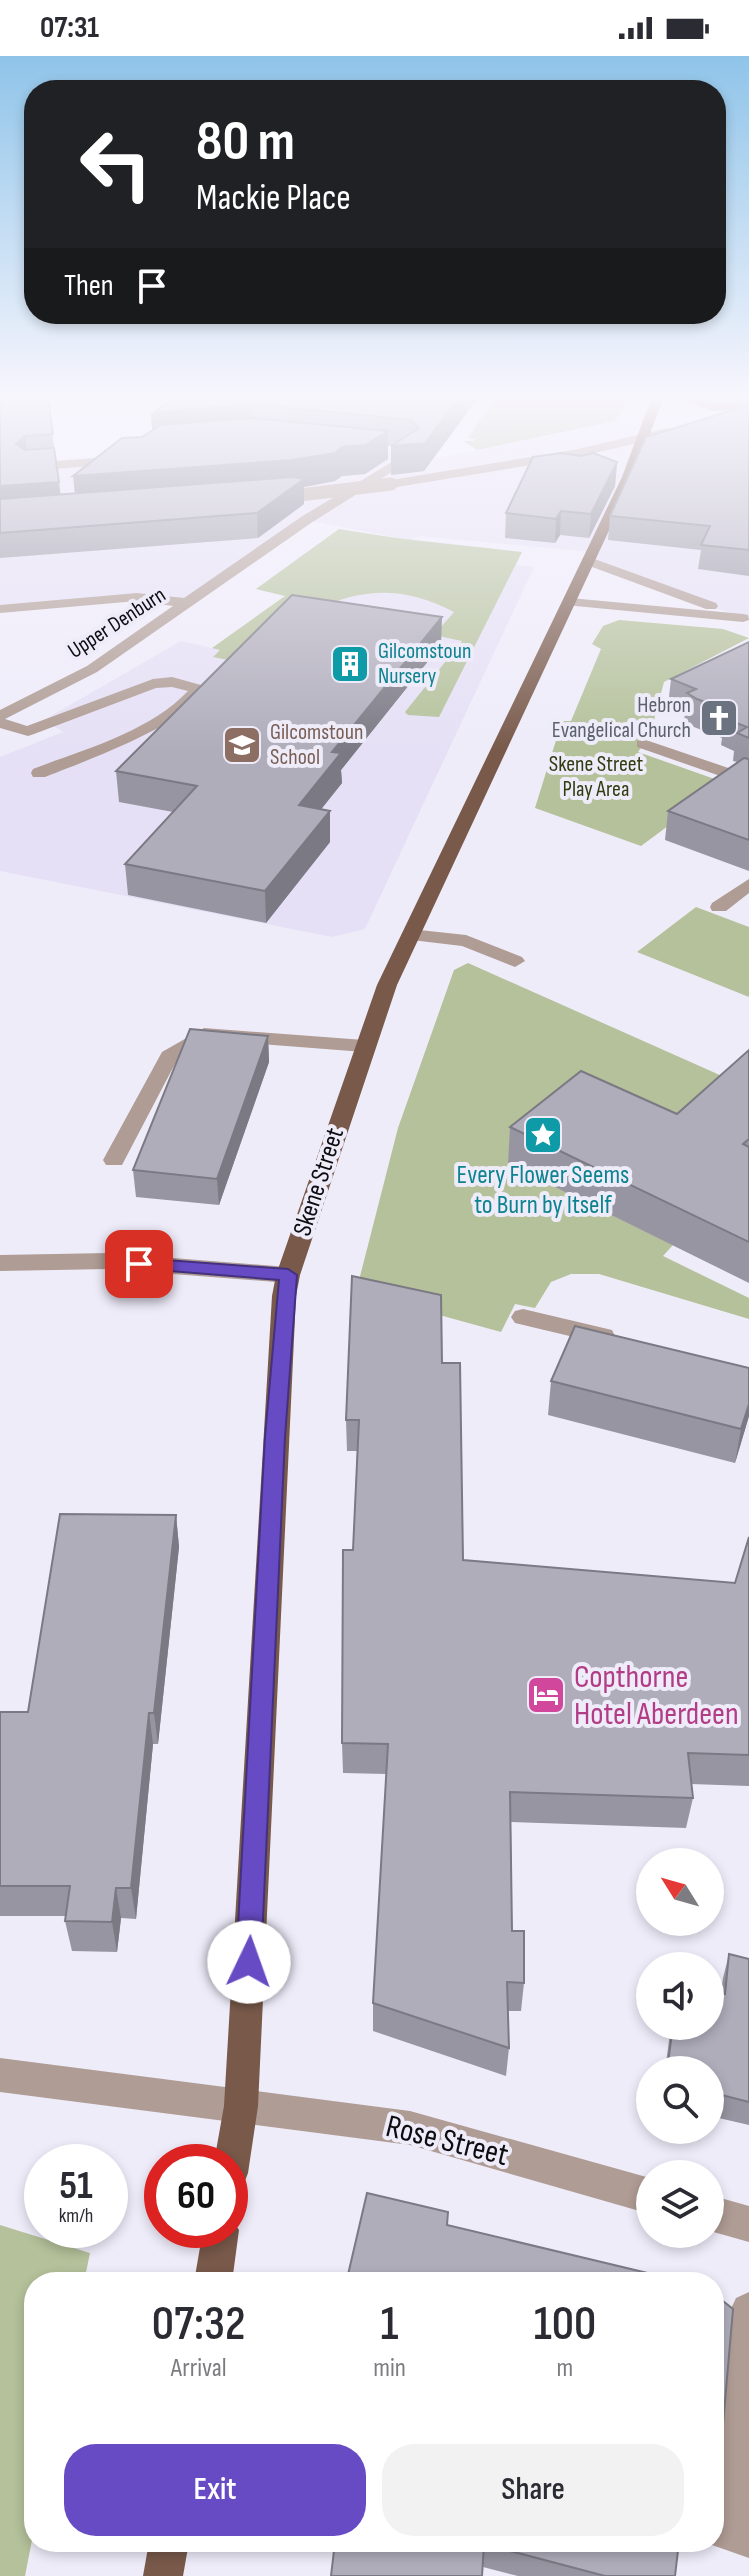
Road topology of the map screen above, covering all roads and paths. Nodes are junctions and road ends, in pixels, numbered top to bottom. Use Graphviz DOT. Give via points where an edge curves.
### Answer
graph roads {
  1 [pos="311,517"];
  2 [pos="605,517"];
  3 [pos="589,561"];
  4 [pos="570,602"];
  5 [pos="187,603"];
  6 [pos="0,609"];
  7 [pos="746,619"];
  8 [pos="0,716"];
  9 [pos="0,723"];
  10 [pos="643,744"];
  11 [pos="39,773"];
  12 [pos="749,781"];
  13 [pos="749,884"];
  14 [pos="719,907"];
  15 [pos="410,935"];
  16 [pos="515,961"];
  17 [pos="364,1046"];
  18 [pos="114,1160"];
  19 [pos="0,1263"];
  20 [pos="288,1275"];
  21 [pos="523,1317"];
  22 [pos="632,1343"];
  23 [pos="0,2075"];
  24 [pos="241,2106"];
  25 [pos="235,2144"];
  26 [pos="636,2192"];
  27 [pos="724,2217"];
  28 [pos="749,2224"];
  29 [pos="218,2248"];
  30 [pos="215,2272"];
  31 [pos="749,2311"];
  32 [pos="749,2538"];
  33 [pos="167,2552"];
  34 [pos="163,2576"];
  1 -- 5 [label="street, Upper Denburn"];
  2 -- 3 [label="main road, Skene Street"];
  3 -- 4 [label="main road, Skene Street"];
  3 -- 7 [label="street"];
  4 -- 7 [label="street"];
  4 -- 15 [label="main road, Skene Street"];
  5 -- 6 [label="street" via="137,597"];
  5 -- 8 [label="street, Upper Denburn" via="92,669"];
  9 -- 11 [label="street" via="28,731 153,684 196,688 181,708 154,725"];
  10 -- 12 [label="street"];
  13 -- 14 [label="street"];
  15 -- 16 [label="street" via="466,941"];
  15 -- 17 [label="main road, Skene Street"];
  17 -- 18 [label="street" via="204,1034 169,1056"];
  17 -- 20 [label="main road, Skene Street"];
  19 -- 20 [label="street" via="109,1261"];
  20 -- 24 [label="main road, Skene Street"];
  21 -- 22 [label="street"];
  23 -- 24 [label="street, Rose Street"];
  24 -- 25 [label="main road, Skene Street"];
  24 -- 26 [label="street, Rose Street" via="410,2128"];
  27 -- 28 [label="street"];
  29 -- 30 [label="main road"];
  31 -- 32 [label="street" via="726,2531"];
  33 -- 34 [label="main road"];
}
